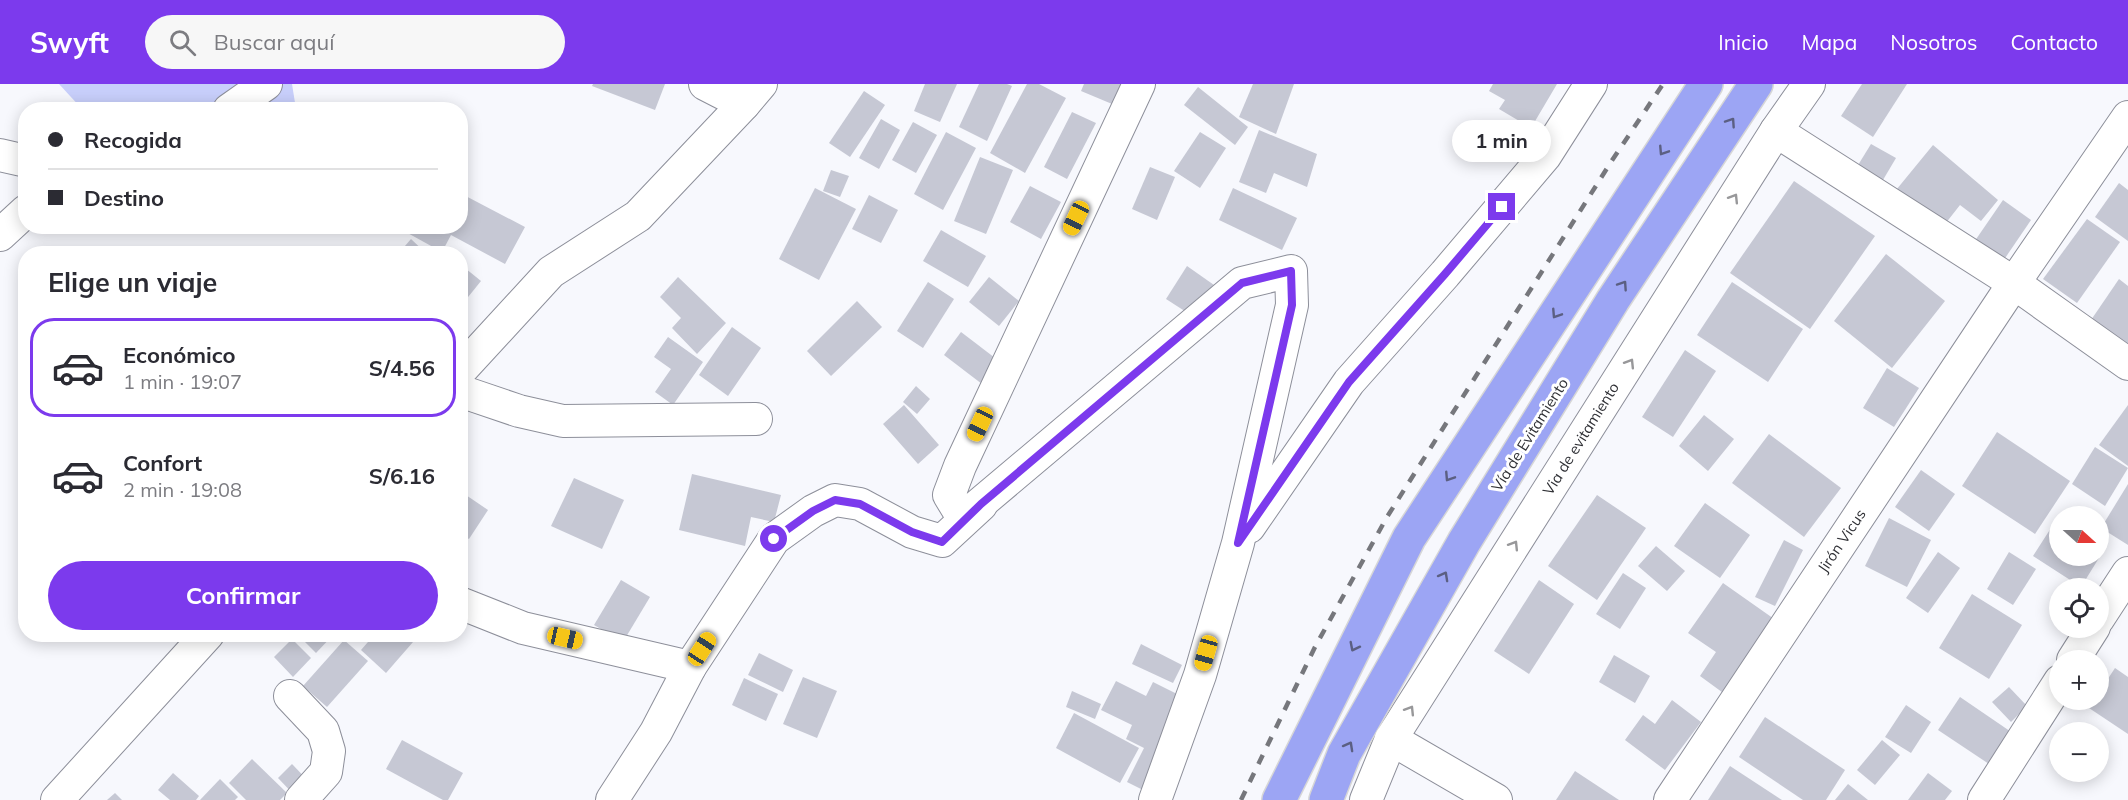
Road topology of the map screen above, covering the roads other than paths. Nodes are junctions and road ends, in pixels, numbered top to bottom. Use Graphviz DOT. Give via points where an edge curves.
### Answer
graph roads {
  1 [pos="266,84"];
  2 [pos="705,84"];
  3 [pos="1139,84"];
  4 [pos="1591,84"];
  5 [pos="1706,84"];
  6 [pos="1756,84"];
  7 [pos="1809,84"];
  8 [pos="753,94"];
  9 [pos="240,102"];
  10 [pos="2128,117"];
  11 [pos="1776,132"];
  12 [pos="0,154"];
  13 [pos="18,159"];
  14 [pos="18,218"];
  15 [pos="0,235"];
  16 [pos="2014,283"];
  17 [pos="468,362"];
  18 [pos="2128,364"];
  19 [pos="468,394"];
  20 [pos="756,418"];
  21 [pos="981,504"];
  22 [pos="1238,543"];
  23 [pos="2128,573"];
  24 [pos="2109,602"];
  25 [pos="468,606"];
  26 [pos="201,642"];
  27 [pos="690,667"];
  28 [pos="290,696"];
  29 [pos="2049,698"];
  30 [pos="1391,739"];
  31 [pos="57,800"];
  32 [pos="301,800"];
  33 [pos="612,800"];
  34 [pos="1155,800"];
  35 [pos="1279,800"];
  36 [pos="1326,800"];
  37 [pos="1366,800"];
  38 [pos="1496,800"];
  39 [pos="1670,800"];
  40 [pos="1984,800"];
  1 -- 9 [label="street"];
  2 -- 8 [label="street"];
  3 -- 21 [label="street" via="948,495 963,518"];
  4 -- 22 [label="street" via="1545,156 1349,382"];
  5 -- 35 [label="highway, one-way" via="1409,538"];
  36 -- 6 [label="highway, Vía de Evitamiento, one-way" via="1344,754 1464,542 1613,300"];
  7 -- 11 [label="street, Via de evitamiento"];
  8 -- 17 [label="street" via="638,216 551,272"];
  10 -- 16 [label="street, Jirón Vicus"];
  11 -- 16 [label="street"];
  30 -- 11 [label="street, Via de evitamiento, one-way"];
  12 -- 13 [label="street"];
  14 -- 15 [label="street"];
  16 -- 18 [label="street"];
  16 -- 39 [label="street, Jirón Vicus"];
  19 -- 20 [label="street" via="563,421"];
  21 -- 22 [label="street" via="1242,283 1291,271 1292,305"];
  21 -- 27 [label="street" via="942,542 912,532 860,504 835,500 813,511 774,539"];
  22 -- 34 [label="street" via="1200,675"];
  23 -- 24 [label="street"];
  25 -- 27 [label="street" via="523,628"];
  26 -- 31 [label="street"];
  27 -- 33 [label="street" via="656,732"];
  28 -- 32 [label="street" via="322,731 329,751 326,772"];
  29 -- 40 [label="street"];
  30 -- 37 [label="street, Via de evitamiento"];
  30 -- 38 [label="street"];
}
